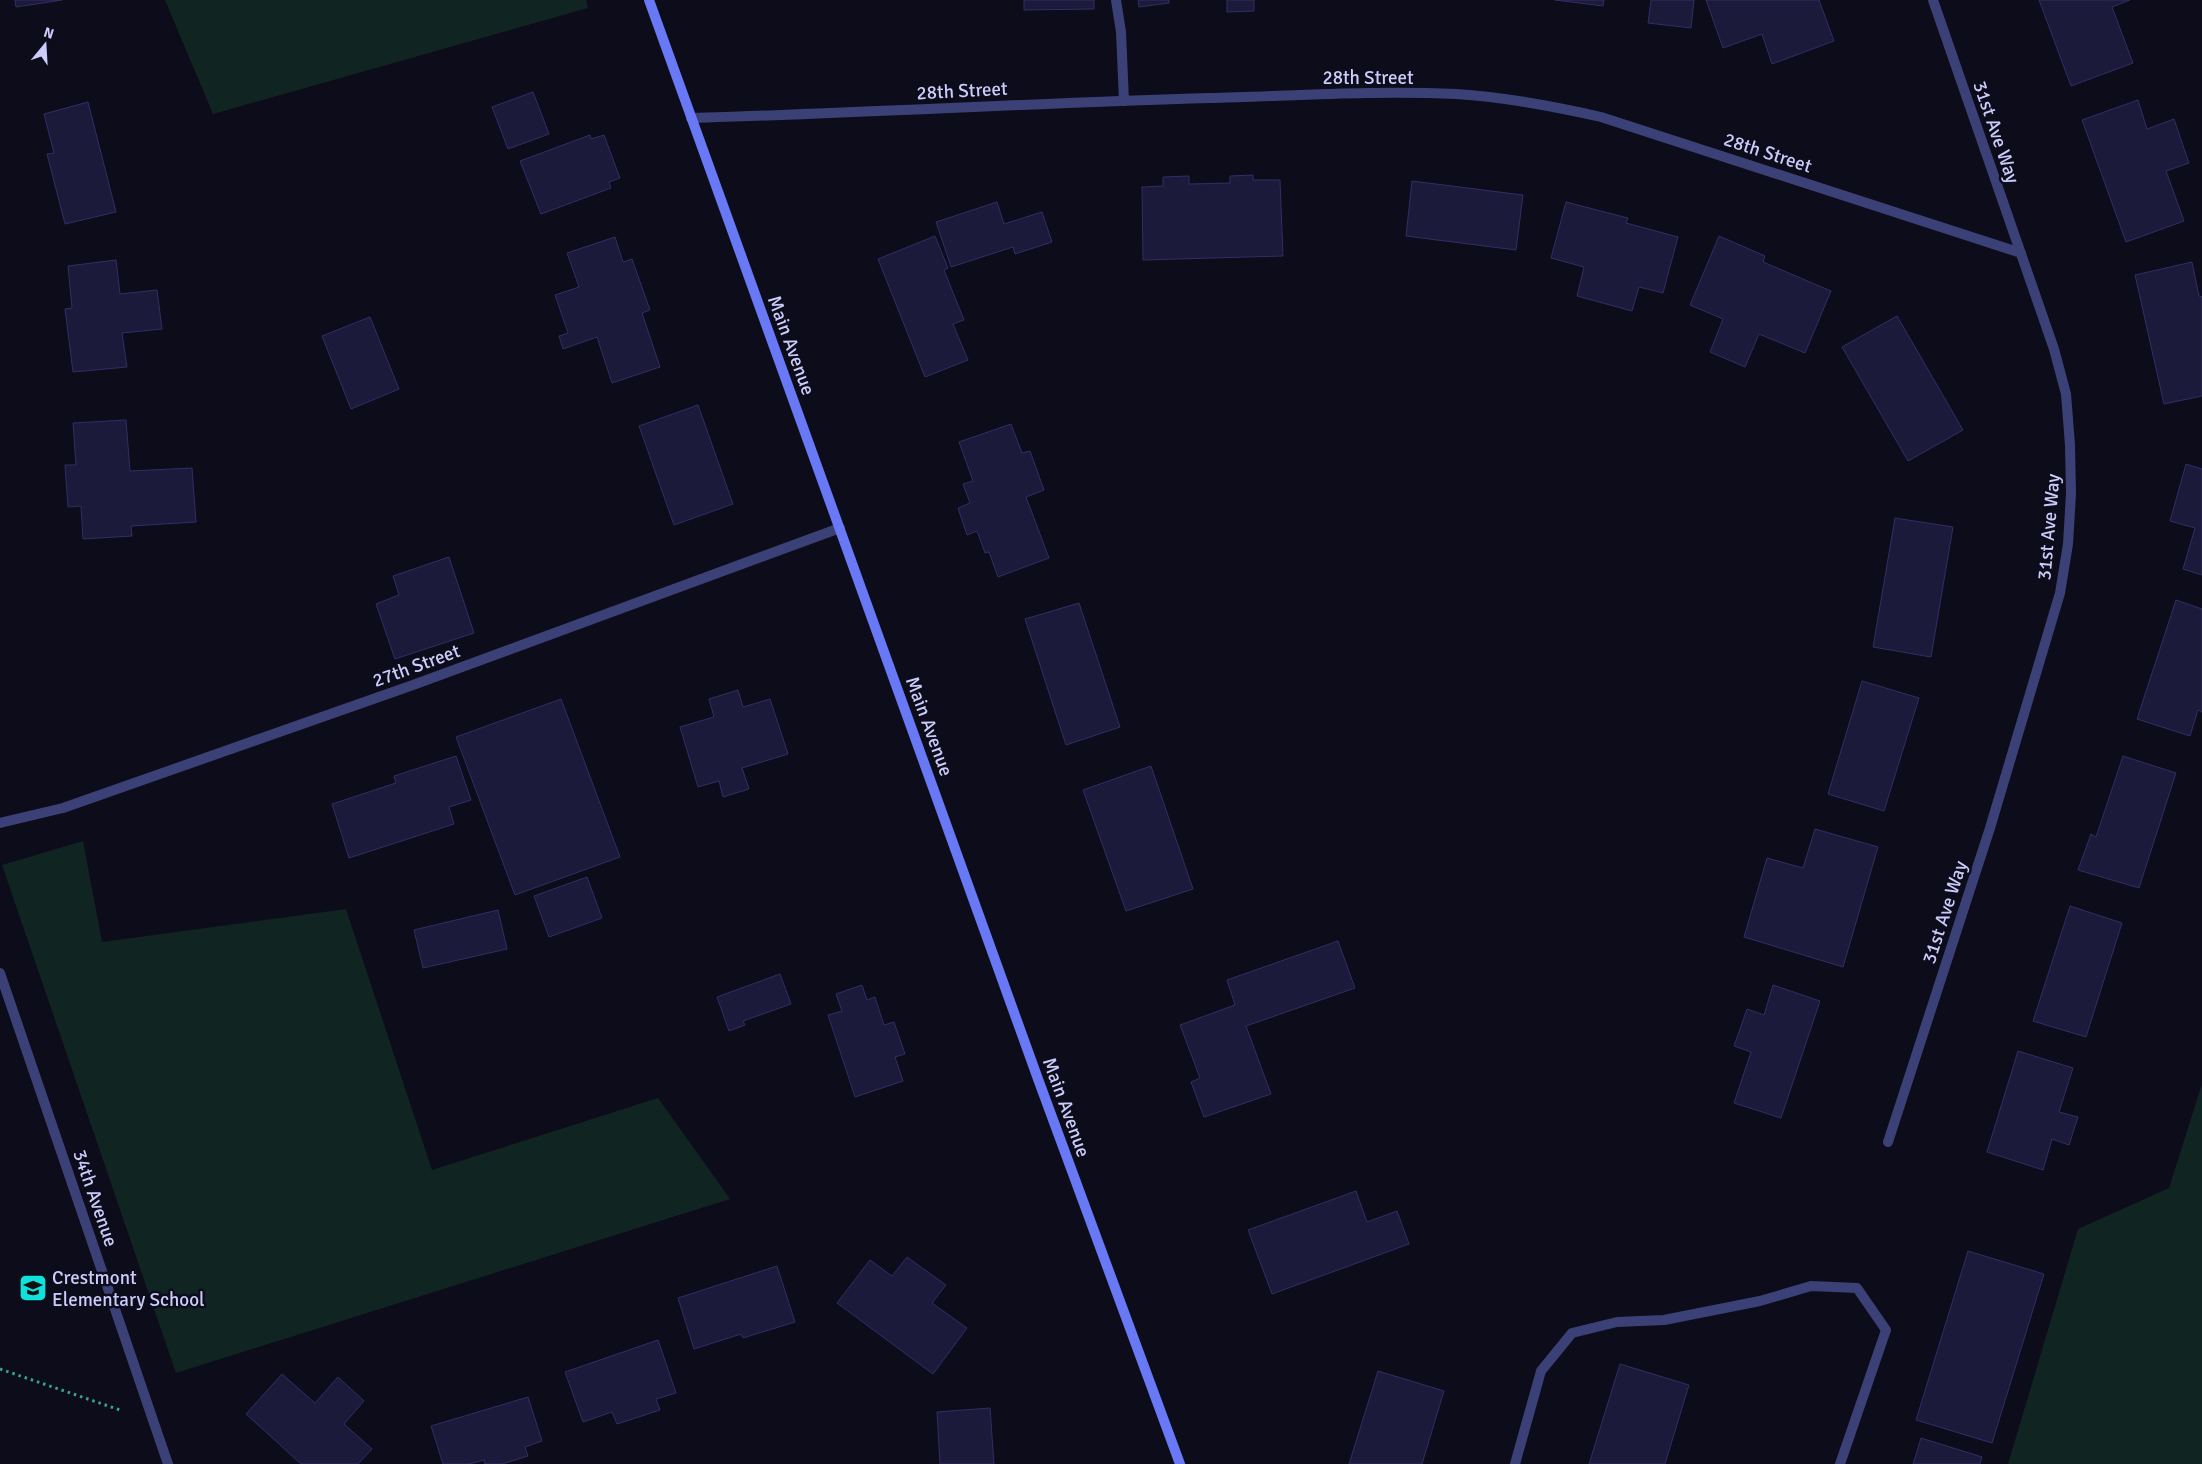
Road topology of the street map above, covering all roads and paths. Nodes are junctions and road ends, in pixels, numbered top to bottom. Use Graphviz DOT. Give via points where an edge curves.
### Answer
graph roads {
  1 [pos="648,0"];
  2 [pos="1116,0"];
  3 [pos="1933,0"];
  4 [pos="1124,101"];
  5 [pos="691,118"];
  6 [pos="2021,254"];
  7 [pos="840,528"];
  8 [pos="0,824"];
  9 [pos="0,973"];
  10 [pos="1888,1142"];
  11 [pos="0,1369"];
  12 [pos="154,1422"];
  13 [pos="168,1464"];
  14 [pos="1180,1464"];
  15 [pos="1515,1464"];
  16 [pos="1840,1464"];
  1 -- 5 [label="main road, Main Avenue"];
  2 -- 4 [label="street"];
  3 -- 6 [label="street, 31st Ave Way"];
  4 -- 5 [label="street, 28th Street" via="833,115"];
  4 -- 6 [label="street, 28th Street" via="1362,93 1438,94 1552,106 1601,117"];
  5 -- 7 [label="main road, Main Avenue"];
  6 -- 10 [label="street, 31st Ave Way" via="2066,394 2071,494 2068,544 2060,593 1990,828"];
  7 -- 8 [label="street, 27th Street" via="404,688 63,808"];
  7 -- 14 [label="main road, Main Avenue"];
  9 -- 12 [label="street, 34th Avenue"];
  11 -- 12 [label="path"];
  12 -- 13 [label="street, 34th Avenue"];
  15 -- 16 [label="street" via="1541,1371 1572,1333 1617,1322 1664,1320 1760,1301 1811,1286 1857,1288 1886,1330"];
}
